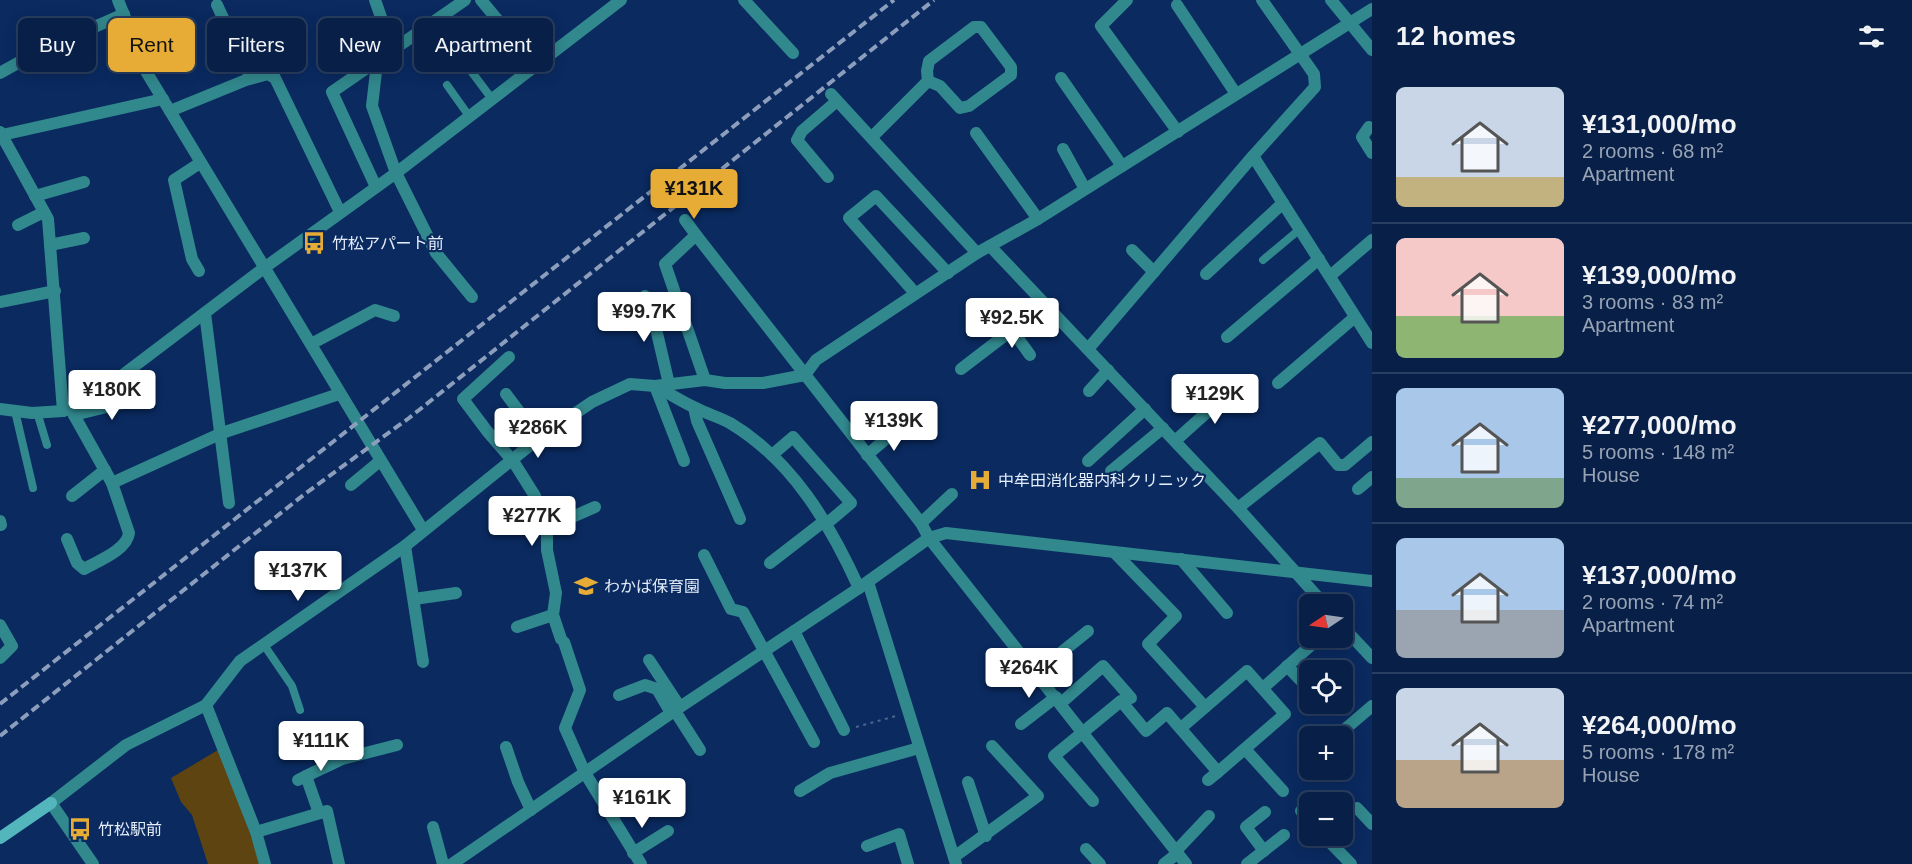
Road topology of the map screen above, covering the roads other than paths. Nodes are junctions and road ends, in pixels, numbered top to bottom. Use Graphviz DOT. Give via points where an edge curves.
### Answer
graph roads {
  1 [pos="118,0"];
  2 [pos="375,0"];
  3 [pos="465,0"];
  4 [pos="481,0"];
  5 [pos="621,0"];
  6 [pos="744,0"];
  7 [pos="1127,0"];
  8 [pos="1262,0"];
  9 [pos="1331,0"];
  10 [pos="217,5"];
  11 [pos="1176,5"];
  12 [pos="1372,9"];
  13 [pos="124,14"];
  14 [pos="381,18"];
  15 [pos="496,18"];
  16 [pos="1349,23"];
  17 [pos="96,26"];
  18 [pos="402,43"];
  19 [pos="1372,50"];
  20 [pos="553,52"];
  21 [pos="793,53"];
  22 [pos="1299,54"];
  23 [pos="18,63"];
  24 [pos="360,72"];
  25 [pos="376,72"];
  26 [pos="472,72"];
  27 [pos="527,72"];
  28 [pos="0,73"];
  29 [pos="251,78"];
  30 [pos="1061,78"];
  31 [pos="928,81"];
  32 [pos="447,86"];
  33 [pos="1236,94"];
  34 [pos="163,99"];
  35 [pos="492,99"];
  36 [pos="170,111"];
  37 [pos="470,116"];
  38 [pos="1369,127"];
  39 [pos="1178,132"];
  40 [pos="976,133"];
  41 [pos="1,134"];
  42 [pos="872,138"];
  43 [pos="1063,149"];
  44 [pos="1372,153"];
  45 [pos="1253,156"];
  46 [pos="200,163"];
  47 [pos="1122,166"];
  48 [pos="396,172"];
  49 [pos="828,177"];
  50 [pos="84,182"];
  51 [pos="376,187"];
  52 [pos="1085,189"];
  53 [pos="35,196"];
  54 [pos="1283,203"];
  55 [pos="44,212"];
  56 [pos="340,212"];
  57 [pos="1038,219"];
  58 [pos="685,220"];
  59 [pos="18,225"];
  60 [pos="1300,229"];
  61 [pos="696,235"];
  62 [pos="84,238"];
  63 [pos="1372,240"];
  64 [pos="50,245"];
  65 [pos="990,246"];
  66 [pos="1132,250"];
  67 [pos="977,253"];
  68 [pos="1319,259"];
  69 [pos="1263,260"];
  70 [pos="264,268"];
  71 [pos="199,271"];
  72 [pos="1154,272"];
  73 [pos="948,273"];
  74 [pos="1206,274"];
  75 [pos="1330,276"];
  76 [pos="55,291"];
  77 [pos="915,293"];
  78 [pos="645,296"];
  79 [pos="472,297"];
  80 [pos="0,302"];
  81 [pos="1046,304"];
  82 [pos="205,312"];
  83 [pos="394,316"];
  84 [pos="1355,317"];
  85 [pos="1012,330"];
  86 [pos="1227,337"];
  87 [pos="1372,343"];
  88 [pos="311,344"];
  89 [pos="1088,349"];
  90 [pos="1030,355"];
  91 [pos="508,357"];
  92 [pos="961,369"];
  93 [pos="1108,370"];
  94 [pos="805,375"];
  95 [pos="705,380"];
  96 [pos="1278,383"];
  97 [pos="669,384"];
  98 [pos="655,386"];
  99 [pos="1235,387"];
  100 [pos="1089,392"];
  101 [pos="339,394"];
  102 [pos="506,394"];
  103 [pos="143,398"];
  104 [pos="694,408"];
  105 [pos="0,409"];
  106 [pos="1145,409"];
  107 [pos="15,411"];
  108 [pos="69,411"];
  109 [pos="37,412"];
  110 [pos="901,426"];
  111 [pos="1163,428"];
  112 [pos="220,434"];
  113 [pos="539,438"];
  114 [pos="1175,441"];
  115 [pos="1372,442"];
  116 [pos="47,445"];
  117 [pos="772,455"];
  118 [pos="867,455"];
  119 [pos="380,461"];
  120 [pos="513,461"];
  121 [pos="684,461"];
  122 [pos="1088,461"];
  123 [pos="105,470"];
  124 [pos="1111,471"];
  125 [pos="1372,477"];
  126 [pos="112,483"];
  127 [pos="351,485"];
  128 [pos="33,488"];
  129 [pos="1358,489"];
  130 [pos="952,494"];
  131 [pos="72,496"];
  132 [pos="229,503"];
  133 [pos="594,507"];
  134 [pos="1238,508"];
  135 [pos="740,519"];
  136 [pos="823,522"];
  137 [pos="921,523"];
  138 [pos="547,528"];
  139 [pos="423,530"];
  140 [pos="929,538"];
  141 [pos="67,539"];
  142 [pos="405,546"];
  143 [pos="1114,552"];
  144 [pos="704,555"];
  145 [pos="1181,560"];
  146 [pos="770,563"];
  147 [pos="1296,573"];
  148 [pos="1372,581"];
  149 [pos="863,585"];
  150 [pos="456,593"];
  151 [pos="1315,594"];
  152 [pos="414,599"];
  153 [pos="1227,613"];
  154 [pos="553,615"];
  155 [pos="0,625"];
  156 [pos="517,627"];
  157 [pos="794,630"];
  158 [pos="1089,631"];
  159 [pos="1353,638"];
  160 [pos="264,645"];
  161 [pos="1308,648"];
  162 [pos="765,650"];
  163 [pos="0,658"];
  164 [pos="1372,658"];
  165 [pos="649,660"];
  166 [pos="423,662"];
  167 [pos="1287,666"];
  168 [pos="1037,672"];
  169 [pos="1299,679"];
  170 [pos="1263,688"];
  171 [pos="619,695"];
  172 [pos="1131,698"];
  173 [pos="1058,700"];
  174 [pos="206,705"];
  175 [pos="1372,706"];
  176 [pos="1205,707"];
  177 [pos="300,710"];
  178 [pos="676,710"];
  179 [pos="1021,724"];
  180 [pos="1349,726"];
  181 [pos="1181,728"];
  182 [pos="844,730"];
  183 [pos="1083,732"];
  184 [pos="814,742"];
  185 [pos="396,745"];
  186 [pos="992,746"];
  187 [pos="506,747"];
  188 [pos="919,748"];
  189 [pos="1245,749"];
  190 [pos="700,750"];
  191 [pos="1218,772"];
  192 [pos="585,774"];
  193 [pos="1208,780"];
  194 [pos="968,782"];
  195 [pos="800,791"];
  196 [pos="1282,791"];
  197 [pos="1093,801"];
  198 [pos="51,803"];
  199 [pos="1357,808"];
  200 [pos="531,810"];
  201 [pos="1265,812"];
  202 [pos="319,813"];
  203 [pos="1209,816"];
  204 [pos="1372,824"];
  205 [pos="433,827"];
  206 [pos="668,831"];
  207 [pos="256,832"];
  208 [pos="1284,835"];
  209 [pos="986,836"];
  210 [pos="0,838"];
  211 [pos="867,846"];
  212 [pos="1334,846"];
  213 [pos="1086,849"];
  214 [pos="1264,850"];
  215 [pos="1177,852"];
  216 [pos="637,858"];
  217 [pos="955,861"];
  218 [pos="93,864"];
  219 [pos="265,864"];
  220 [pos="339,864"];
  221 [pos="443,864"];
  222 [pos="452,864"];
  223 [pos="623,864"];
  224 [pos="908,864"];
  225 [pos="1100,864"];
  226 [pos="1164,864"];
  227 [pos="1186,864"];
  228 [pos="1247,864"];
  229 [pos="1351,864"];
  1 -- 13 [label="street"];
  2 -- 14 [label="street"];
  3 -- 18 [label="street"];
  4 -- 15 [label="street"];
  5 -- 20 [label="street"];
  6 -- 21 [label="street"];
  7 -- 39 [label="street" via="1101,26"];
  8 -- 22 [label="street"];
  9 -- 16 [label="street"];
  10 -- 29 [label="street"];
  11 -- 33 [label="street"];
  12 -- 16 [label="street"];
  13 -- 17 [label="street"];
  13 -- 34 [label="street" via="147,73"];
  16 -- 19 [label="street"];
  16 -- 22 [label="street"];
  22 -- 33 [label="street"];
  22 -- 45 [label="street" via="1314,74 1315,87"];
  23 -- 28 [label="street"];
  24 -- 51 [label="street" via="332,92"];
  25 -- 48 [label="street" via="372,106"];
  26 -- 35 [label="lane"];
  27 -- 35 [label="street"];
  29 -- 36 [label="street"];
  29 -- 56 [label="street" via="268,74 275,78"];
  30 -- 47 [label="street"];
  31 -- 31 [label="street" via="929,61 974,27 981,27 1011,67 1011,75 969,106 960,108 940,86"];
  31 -- 42 [label="street"];
  32 -- 37 [label="lane"];
  33 -- 39 [label="street"];
  34 -- 36 [label="street"];
  34 -- 41 [label="street"];
  35 -- 37 [label="street"];
  36 -- 46 [label="street"];
  37 -- 48 [label="street"];
  38 -- 44 [label="street" via="1362,136"];
  39 -- 47 [label="street"];
  40 -- 57 [label="street"];
  41 -- 53 [label="street"];
  42 -- 49 [label="street" via="834,97 797,140"];
  42 -- 67 [label="street"];
  43 -- 52 [label="street"];
  45 -- 54 [label="street"];
  45 -- 72 [label="street"];
  46 -- 70 [label="street"];
  46 -- 71 [label="street" via="174,180 192,259"];
  47 -- 52 [label="street"];
  48 -- 51 [label="street"];
  48 -- 79 [label="street" via="436,253"];
  50 -- 53 [label="street"];
  51 -- 56 [label="street"];
  52 -- 57 [label="street"];
  53 -- 55 [label="street"];
  54 -- 60 [label="street"];
  54 -- 74 [label="street"];
  55 -- 59 [label="street"];
  55 -- 64 [label="street"];
  56 -- 70 [label="street"];
  57 -- 65 [label="street"];
  58 -- 61 [label="street"];
  60 -- 68 [label="street"];
  60 -- 69 [label="lane"];
  61 -- 94 [label="street"];
  61 -- 95 [label="street" via="665,264"];
  62 -- 64 [label="street"];
  63 -- 75 [label="street"];
  64 -- 76 [label="street"];
  65 -- 67 [label="street"];
  65 -- 81 [label="street"];
  66 -- 72 [label="street"];
  67 -- 73 [label="street"];
  68 -- 75 [label="street"];
  68 -- 86 [label="street"];
  70 -- 82 [label="street"];
  70 -- 88 [label="street"];
  72 -- 89 [label="street"];
  73 -- 77 [label="street"];
  73 -- 77 [label="street" via="876,196 849,218"];
  75 -- 84 [label="street"];
  76 -- 80 [label="street"];
  76 -- 108 [label="street"];
  77 -- 94 [label="street" via="816,360"];
  78 -- 97 [label="street"];
  81 -- 85 [label="street"];
  81 -- 89 [label="street"];
  82 -- 108 [label="street" via="96,396"];
  82 -- 112 [label="street"];
  83 -- 88 [label="street" via="375,310"];
  84 -- 87 [label="street"];
  84 -- 96 [label="street"];
  85 -- 90 [label="street"];
  85 -- 92 [label="street"];
  88 -- 101 [label="street"];
  89 -- 93 [label="street"];
  91 -- 120 [label="street" via="463,399"];
  93 -- 100 [label="street"];
  93 -- 106 [label="street"];
  94 -- 95 [label="street" via="763,383"];
  94 -- 118 [label="street"];
  95 -- 97 [label="street"];
  97 -- 98 [label="street"];
  98 -- 104 [label="street"];
  98 -- 113 [label="street" via="630,384 592,402"];
  98 -- 121 [label="street"];
  99 -- 114 [label="street"];
  101 -- 112 [label="street"];
  101 -- 119 [label="street"];
  102 -- 113 [label="street"];
  103 -- 108 [label="street"];
  104 -- 117 [label="street" via="728,423"];
  104 -- 135 [label="street"];
  105 -- 107 [label="street"];
  106 -- 111 [label="street"];
  106 -- 122 [label="street"];
  107 -- 109 [label="street"];
  107 -- 128 [label="lane"];
  108 -- 109 [label="street"];
  108 -- 123 [label="street"];
  109 -- 116 [label="lane"];
  110 -- 118 [label="street"];
  111 -- 114 [label="street"];
  111 -- 124 [label="street"];
  112 -- 126 [label="street"];
  112 -- 132 [label="street"];
  113 -- 120 [label="street"];
  114 -- 134 [label="street"];
  115 -- 134 [label="street" via="1345,465 1338,465 1320,443"];
  117 -- 136 [label="street" via="801,487"];
  117 -- 136 [label="street" via="794,437 851,503"];
  118 -- 137 [label="street"];
  119 -- 127 [label="street"];
  119 -- 139 [label="street"];
  120 -- 138 [label="street" via="535,496"];
  120 -- 139 [label="street"];
  123 -- 126 [label="street"];
  123 -- 131 [label="street"];
  125 -- 129 [label="street"];
  126 -- 141 [label="street" via="129,540 84,568 77,563"];
  130 -- 137 [label="street"];
  133 -- 138 [label="street"];
  134 -- 147 [label="street"];
  136 -- 146 [label="street"];
  136 -- 149 [label="street"];
  137 -- 140 [label="street"];
  138 -- 154 [label="street" via="547,550 556,593"];
  139 -- 142 [label="street"];
  140 -- 143 [label="street" via="945,533"];
  140 -- 149 [label="street"];
  140 -- 168 [label="street"];
  142 -- 152 [label="street"];
  142 -- 160 [label="street"];
  143 -- 145 [label="street"];
  143 -- 176 [label="street" via="1176,616 1148,644"];
  144 -- 162 [label="street" via="730,609 743,612"];
  145 -- 147 [label="street"];
  145 -- 153 [label="street"];
  147 -- 148 [label="street"];
  147 -- 151 [label="street"];
  149 -- 157 [label="street"];
  149 -- 188 [label="street"];
  150 -- 152 [label="street"];
  152 -- 166 [label="street"];
  154 -- 156 [label="street"];
  154 -- 192 [label="street" via="580,690 565,728"];
  155 -- 163 [label="street" via="12,646"];
  157 -- 162 [label="street"];
  157 -- 182 [label="street"];
  158 -- 168 [label="street"];
  159 -- 164 [label="street"];
  160 -- 174 [label="street" via="240,661"];
  160 -- 177 [label="lane" via="292,686"];
  161 -- 167 [label="street"];
  162 -- 178 [label="street"];
  162 -- 184 [label="street"];
  165 -- 178 [label="street"];
  167 -- 169 [label="street"];
  167 -- 170 [label="street"];
  168 -- 173 [label="street"];
  170 -- 176 [label="street" via="1247,671"];
  170 -- 189 [label="street" via="1285,714"];
  171 -- 178 [label="street" via="645,685 657,689"];
  172 -- 173 [label="street" via="1103,666"];
  173 -- 179 [label="street"];
  173 -- 183 [label="street"];
  174 -- 198 [label="street" via="126,745"];
  174 -- 207 [label="street"];
  175 -- 180 [label="street"];
  176 -- 181 [label="street"];
  178 -- 190 [label="street"];
  178 -- 192 [label="street"];
  181 -- 183 [label="street" via="1167,713 1146,730 1121,701"];
  181 -- 191 [label="street"];
  183 -- 197 [label="street" via="1054,756"];
  183 -- 215 [label="street"];
  185 -- 202 [label="street" via="342,759 302,778"];
  186 -- 209 [label="street" via="1038,796"];
  187 -- 200 [label="street"];
  188 -- 195 [label="street" via="830,773"];
  188 -- 217 [label="street"];
  189 -- 191 [label="street"];
  189 -- 196 [label="street"];
  191 -- 193 [label="street"];
  192 -- 200 [label="street"];
  192 -- 216 [label="street"];
  194 -- 209 [label="street"];
  198 -- 210 [label="main road"];
  198 -- 218 [label="street"];
  199 -- 204 [label="street"];
  200 -- 222 [label="street"];
  201 -- 214 [label="street" via="1246,827"];
  202 -- 207 [label="street"];
  202 -- 220 [label="street" via="327,811"];
  203 -- 215 [label="street"];
  205 -- 221 [label="street"];
  206 -- 216 [label="street"];
  207 -- 219 [label="street"];
  208 -- 214 [label="street"];
  209 -- 217 [label="street"];
  211 -- 224 [label="street" via="897,830"];
  212 -- 229 [label="street"];
  213 -- 225 [label="street"];
  214 -- 228 [label="street"];
  215 -- 226 [label="street"];
  215 -- 227 [label="street"];
  216 -- 223 [label="street"];
}
